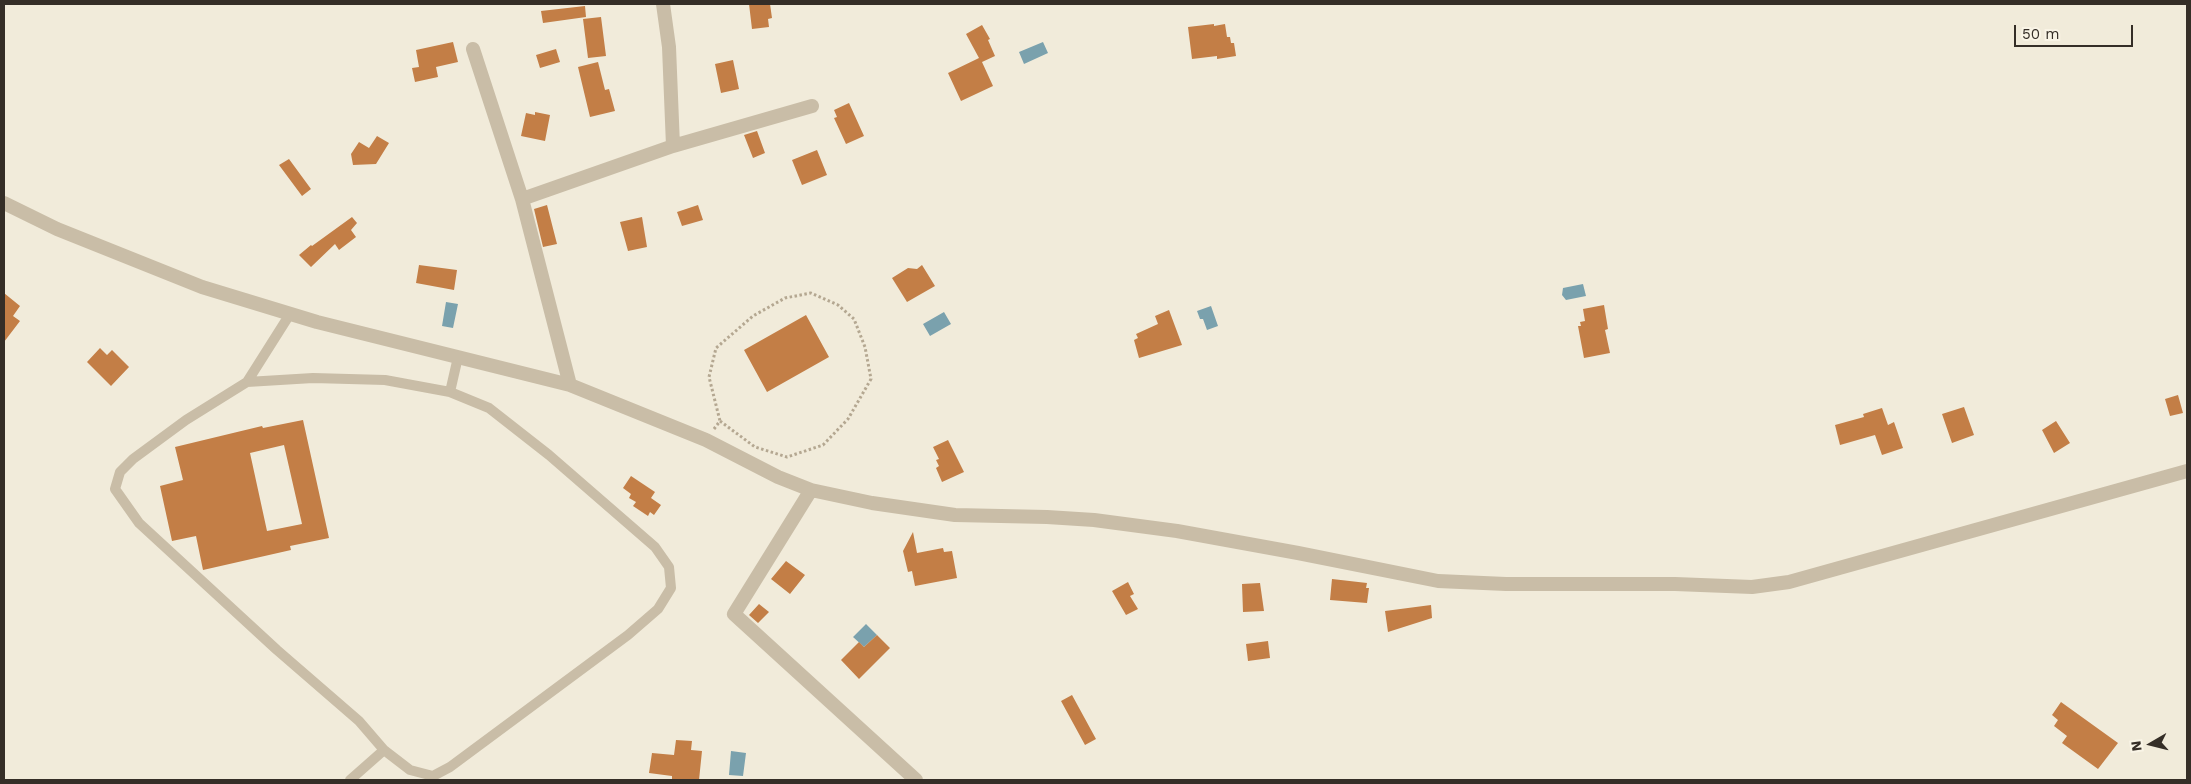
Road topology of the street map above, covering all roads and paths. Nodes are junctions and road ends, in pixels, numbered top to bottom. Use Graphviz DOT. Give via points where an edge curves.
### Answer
graph roads {
  1 [pos="663,4"];
  2 [pos="473,49"];
  3 [pos="812,106"];
  4 [pos="673,146"];
  5 [pos="522,199"];
  6 [pos="4,203"];
  7 [pos="290,314"];
  8 [pos="458,357"];
  9 [pos="247,382"];
  10 [pos="570,385"];
  11 [pos="450,392"];
  12 [pos="720,421"];
  13 [pos="706,440"];
  14 [pos="2187,470"];
  15 [pos="811,490"];
  16 [pos="384,750"];
  17 [pos="350,780"];
  18 [pos="916,780"];
  1 -- 4 [label="street" via="669,47"];
  2 -- 5 [label="street"];
  3 -- 4 [label="street"];
  4 -- 5 [label="street"];
  5 -- 10 [label="street"];
  6 -- 7 [label="street" via="57,229 202,287"];
  7 -- 8 [label="street"];
  7 -- 9 [label="lane"];
  8 -- 10 [label="street"];
  8 -- 11 [label="lane"];
  9 -- 11 [label="lane" via="314,378 385,380"];
  9 -- 16 [label="lane" via="186,420 133,459 120,472 115,489 139,523 359,721"];
  10 -- 13 [label="street"];
  11 -- 16 [label="lane" via="489,408 655,548 669,567 671,588 658,609 628,634 450,767 433,776 410,770"];
  12 -- 12 [label="path" via="709,377 716,348 753,316 785,298 811,293 838,305 854,318 865,346 871,379 848,419 823,446 787,458 755,447"];
  12 -- 13 [label="path"];
  13 -- 15 [label="street"];
  14 -- 15 [label="street" via="1789,582 1752,588 1438,581 1177,531 1047,516 955,515"];
  15 -- 18 [label="street" via="734,614"];
  16 -- 17 [label="lane"];
}
